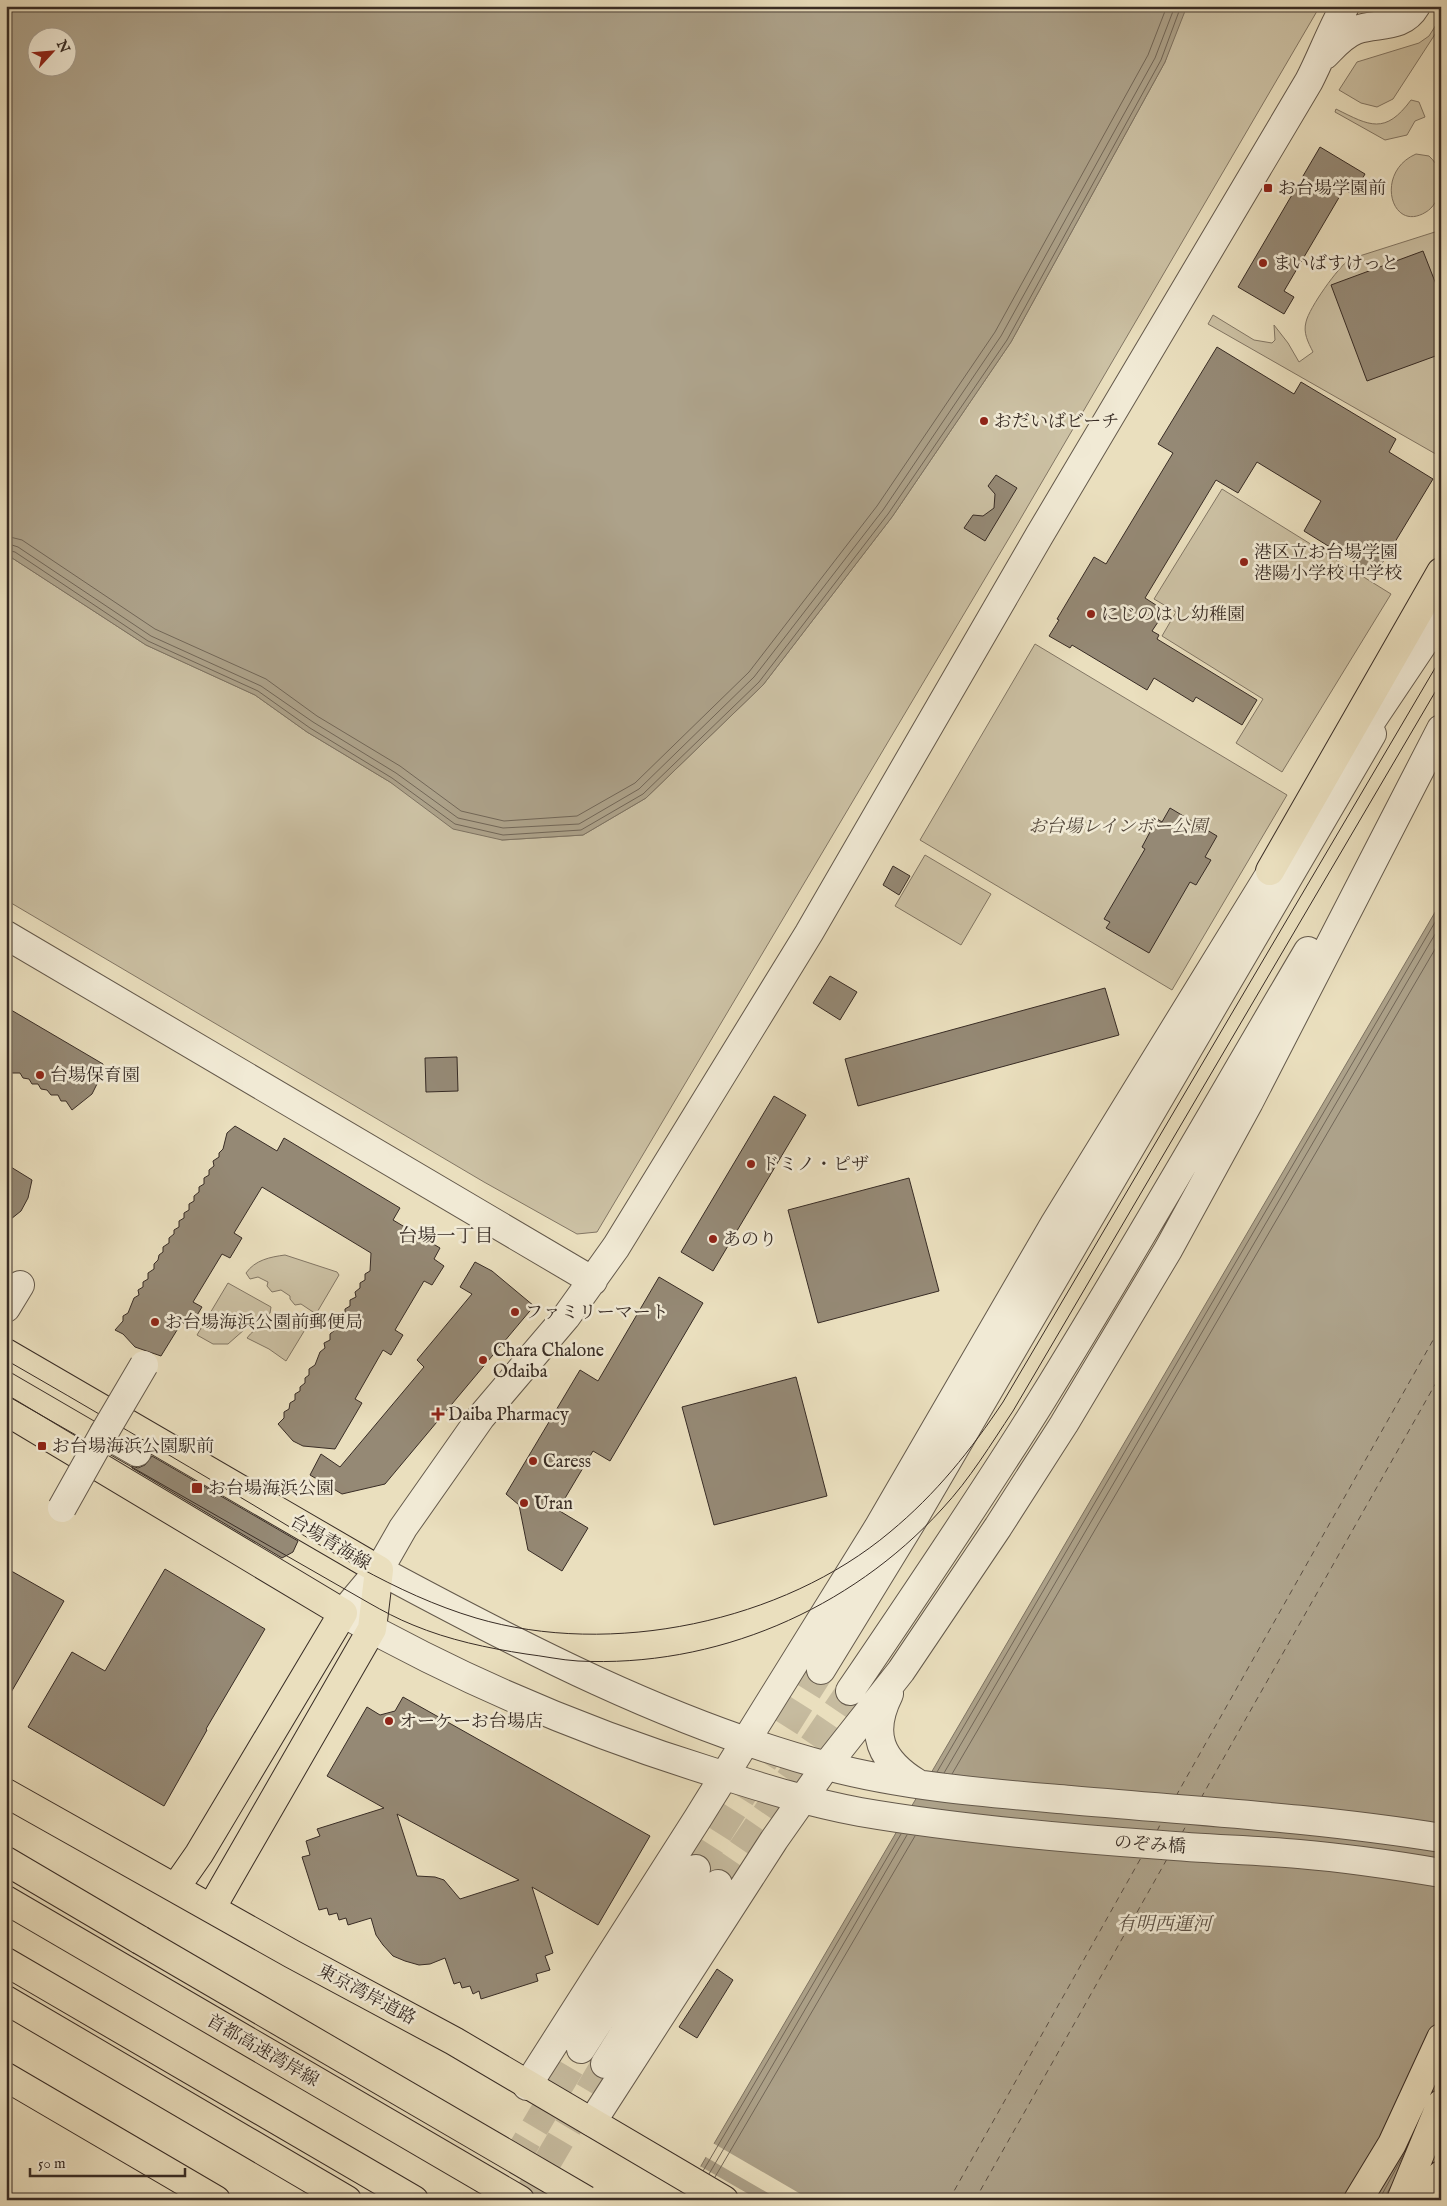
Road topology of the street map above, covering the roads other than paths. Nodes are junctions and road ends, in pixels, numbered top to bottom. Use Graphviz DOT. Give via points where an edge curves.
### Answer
graph roads {
  1 [pos="1345,6"];
  2 [pos="1416,6"];
  3 [pos="1322,58"];
  4 [pos="1441,572"];
  5 [pos="1441,617"];
  6 [pos="1441,729"];
  7 [pos="1270,871"];
  8 [pos="1257,913"];
  9 [pos="6,934"];
  10 [pos="1317,952"];
  11 [pos="593,1281"];
  12 [pos="20,1285"];
  13 [pos="6,1308"];
  14 [pos="6,1353"];
  15 [pos="144,1365"];
  16 [pos="6,1411"];
  17 [pos="104,1433"];
  18 [pos="137,1452"];
  19 [pos="62,1508"];
  20 [pos="379,1570"];
  21 [pos="343,1613"];
  22 [pos="372,1629"];
  23 [pos="821,1670"];
  24 [pos="901,1671"];
  25 [pos="850,1691"];
  26 [pos="745,1740"];
  27 [pos="826,1766"];
  28 [pos="886,1771"];
  29 [pos="723,1776"];
  30 [pos="6,1793"];
  31 [pos="802,1800"];
  32 [pos="1441,1838"];
  33 [pos="6,1861"];
  34 [pos="1441,1873"];
  35 [pos="176,1887"];
  36 [pos="6,1900"];
  37 [pos="212,1907"];
  38 [pos="6,1962"];
  39 [pos="6,2000"];
  40 [pos="1441,2038"];
  41 [pos="582,2049"];
  42 [pos="605,2064"];
  43 [pos="6,2070"];
  44 [pos="6,2077"];
  45 [pos="527,2086"];
  46 [pos="1441,2104"];
  47 [pos="592,2122"];
  48 [pos="101,2131"];
  49 [pos="1441,2175"];
  50 [pos="216,2200"];
  51 [pos="347,2200"];
  52 [pos="414,2200"];
  53 [pos="520,2200"];
  54 [pos="586,2200"];
  55 [pos="724,2200"];
  56 [pos="1358,2200"];
  57 [pos="1401,2200"];
  58 [pos="1430,2200"];
  1 -- 3 [label="street" via="1332,28"];
  2 -- 3 [label="street" via="1404,20 1348,33"];
  3 -- 11 [label="street" via="809,933"];
  4 -- 7 [label="main road"];
  5 -- 7 [label="street"];
  5 -- 8 [label="street"];
  6 -- 10 [label="street"];
  7 -- 8 [label="street"];
  8 -- 23 [label="street" via="1026,1324"];
  8 -- 26 [label="street" via="1055,1223 878,1528"];
  9 -- 11 [label="street"];
  10 -- 24 [label="street" via="1244,1111 1168,1250 1049,1448"];
  10 -- 25 [label="street" via="1042,1399"];
  11 -- 20 [label="street" via="481,1418 403,1528"];
  12 -- 13 [label="street"];
  14 -- 20 [label="main road, 台場青海線"];
  15 -- 17 [label="street, bridge"];
  16 -- 21 [label="main road"];
  17 -- 18 [label="street"];
  17 -- 19 [label="street, bridge"];
  20 -- 21 [label="street"];
  20 -- 22 [label="main road, 台場青海線"];
  20 -- 26 [label="street, のぞみ橋" via="592,1678"];
  21 -- 22 [label="street, のぞみ橋"];
  21 -- 35 [label="main road"];
  22 -- 29 [label="street, のぞみ橋" via="573,1724"];
  22 -- 37 [label="main road, 台場青海線"];
  24 -- 27 [label="street"];
  24 -- 28 [label="street" via="880,1719 879,1736"];
  26 -- 27 [label="street, のぞみ橋"];
  26 -- 29 [label="street"];
  27 -- 28 [label="street, のぞみ橋"];
  27 -- 31 [label="street"];
  28 -- 32 [label="street, のぞみ橋" via="917,1783 1008,1794 1344,1824"];
  29 -- 31 [label="street, のぞみ橋"];
  29 -- 45 [label="street"];
  30 -- 35 [label="main road, 東京湾岸道路"];
  31 -- 34 [label="street, のぞみ橋" via="859,1812 1004,1831 1300,1854"];
  31 -- 47 [label="street"];
  33 -- 54 [label="main road, bridge"];
  35 -- 37 [label="main road, 東京湾岸道路"];
  36 -- 53 [label="main road, 首都高速湾岸線"];
  37 -- 45 [label="main road, 東京湾岸道路" via="454,2041"];
  38 -- 52 [label="main road"];
  39 -- 51 [label="main road"];
  40 -- 56 [label="main road" via="1392,2144"];
  41 -- 42 [label="street" via="707,1876"];
  43 -- 48 [label="main road"];
  44 -- 48 [label="main road"];
  45 -- 47 [label="main road, 東京湾岸道路"];
  46 -- 57 [label="main road"];
  47 -- 55 [label="main road, 東京湾岸道路"];
  48 -- 50 [label="main road"];
  49 -- 58 [label="main road"];
}
